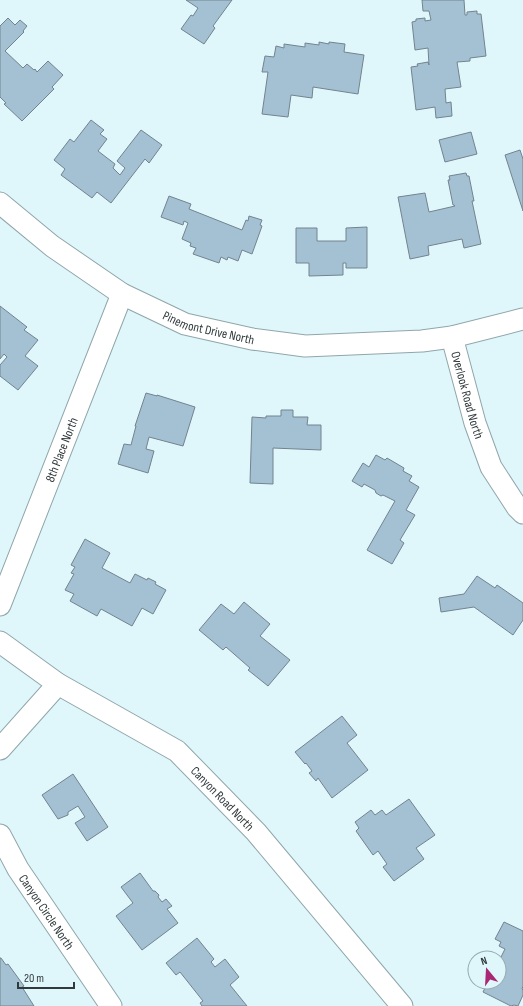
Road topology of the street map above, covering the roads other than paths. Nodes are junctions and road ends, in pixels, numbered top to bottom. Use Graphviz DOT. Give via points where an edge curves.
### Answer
graph roads {
  1 [pos="0,203"];
  2 [pos="122,294"];
  3 [pos="523,319"];
  4 [pos="452,337"];
  5 [pos="523,513"];
  6 [pos="0,605"];
  7 [pos="0,642"];
  8 [pos="58,684"];
  9 [pos="0,749"];
  10 [pos="0,835"];
  11 [pos="111,1006"];
  12 [pos="402,1006"];
  1 -- 2 [label="street, Pinemont Drive North" via="52,246"];
  2 -- 4 [label="street, Pinemont Drive North" via="185,324 305,346 422,341"];
  2 -- 6 [label="street, 8th Place North"];
  3 -- 4 [label="street, Overlook Road North"];
  4 -- 5 [label="street, Overlook Road North" via="475,423 492,467 517,508"];
  7 -- 8 [label="street, Canyon Road North"];
  8 -- 9 [label="street"];
  8 -- 12 [label="street, Canyon Road North" via="177,751 256,832"];
  10 -- 11 [label="street, Canyon Circle North" via="18,869"];
}
